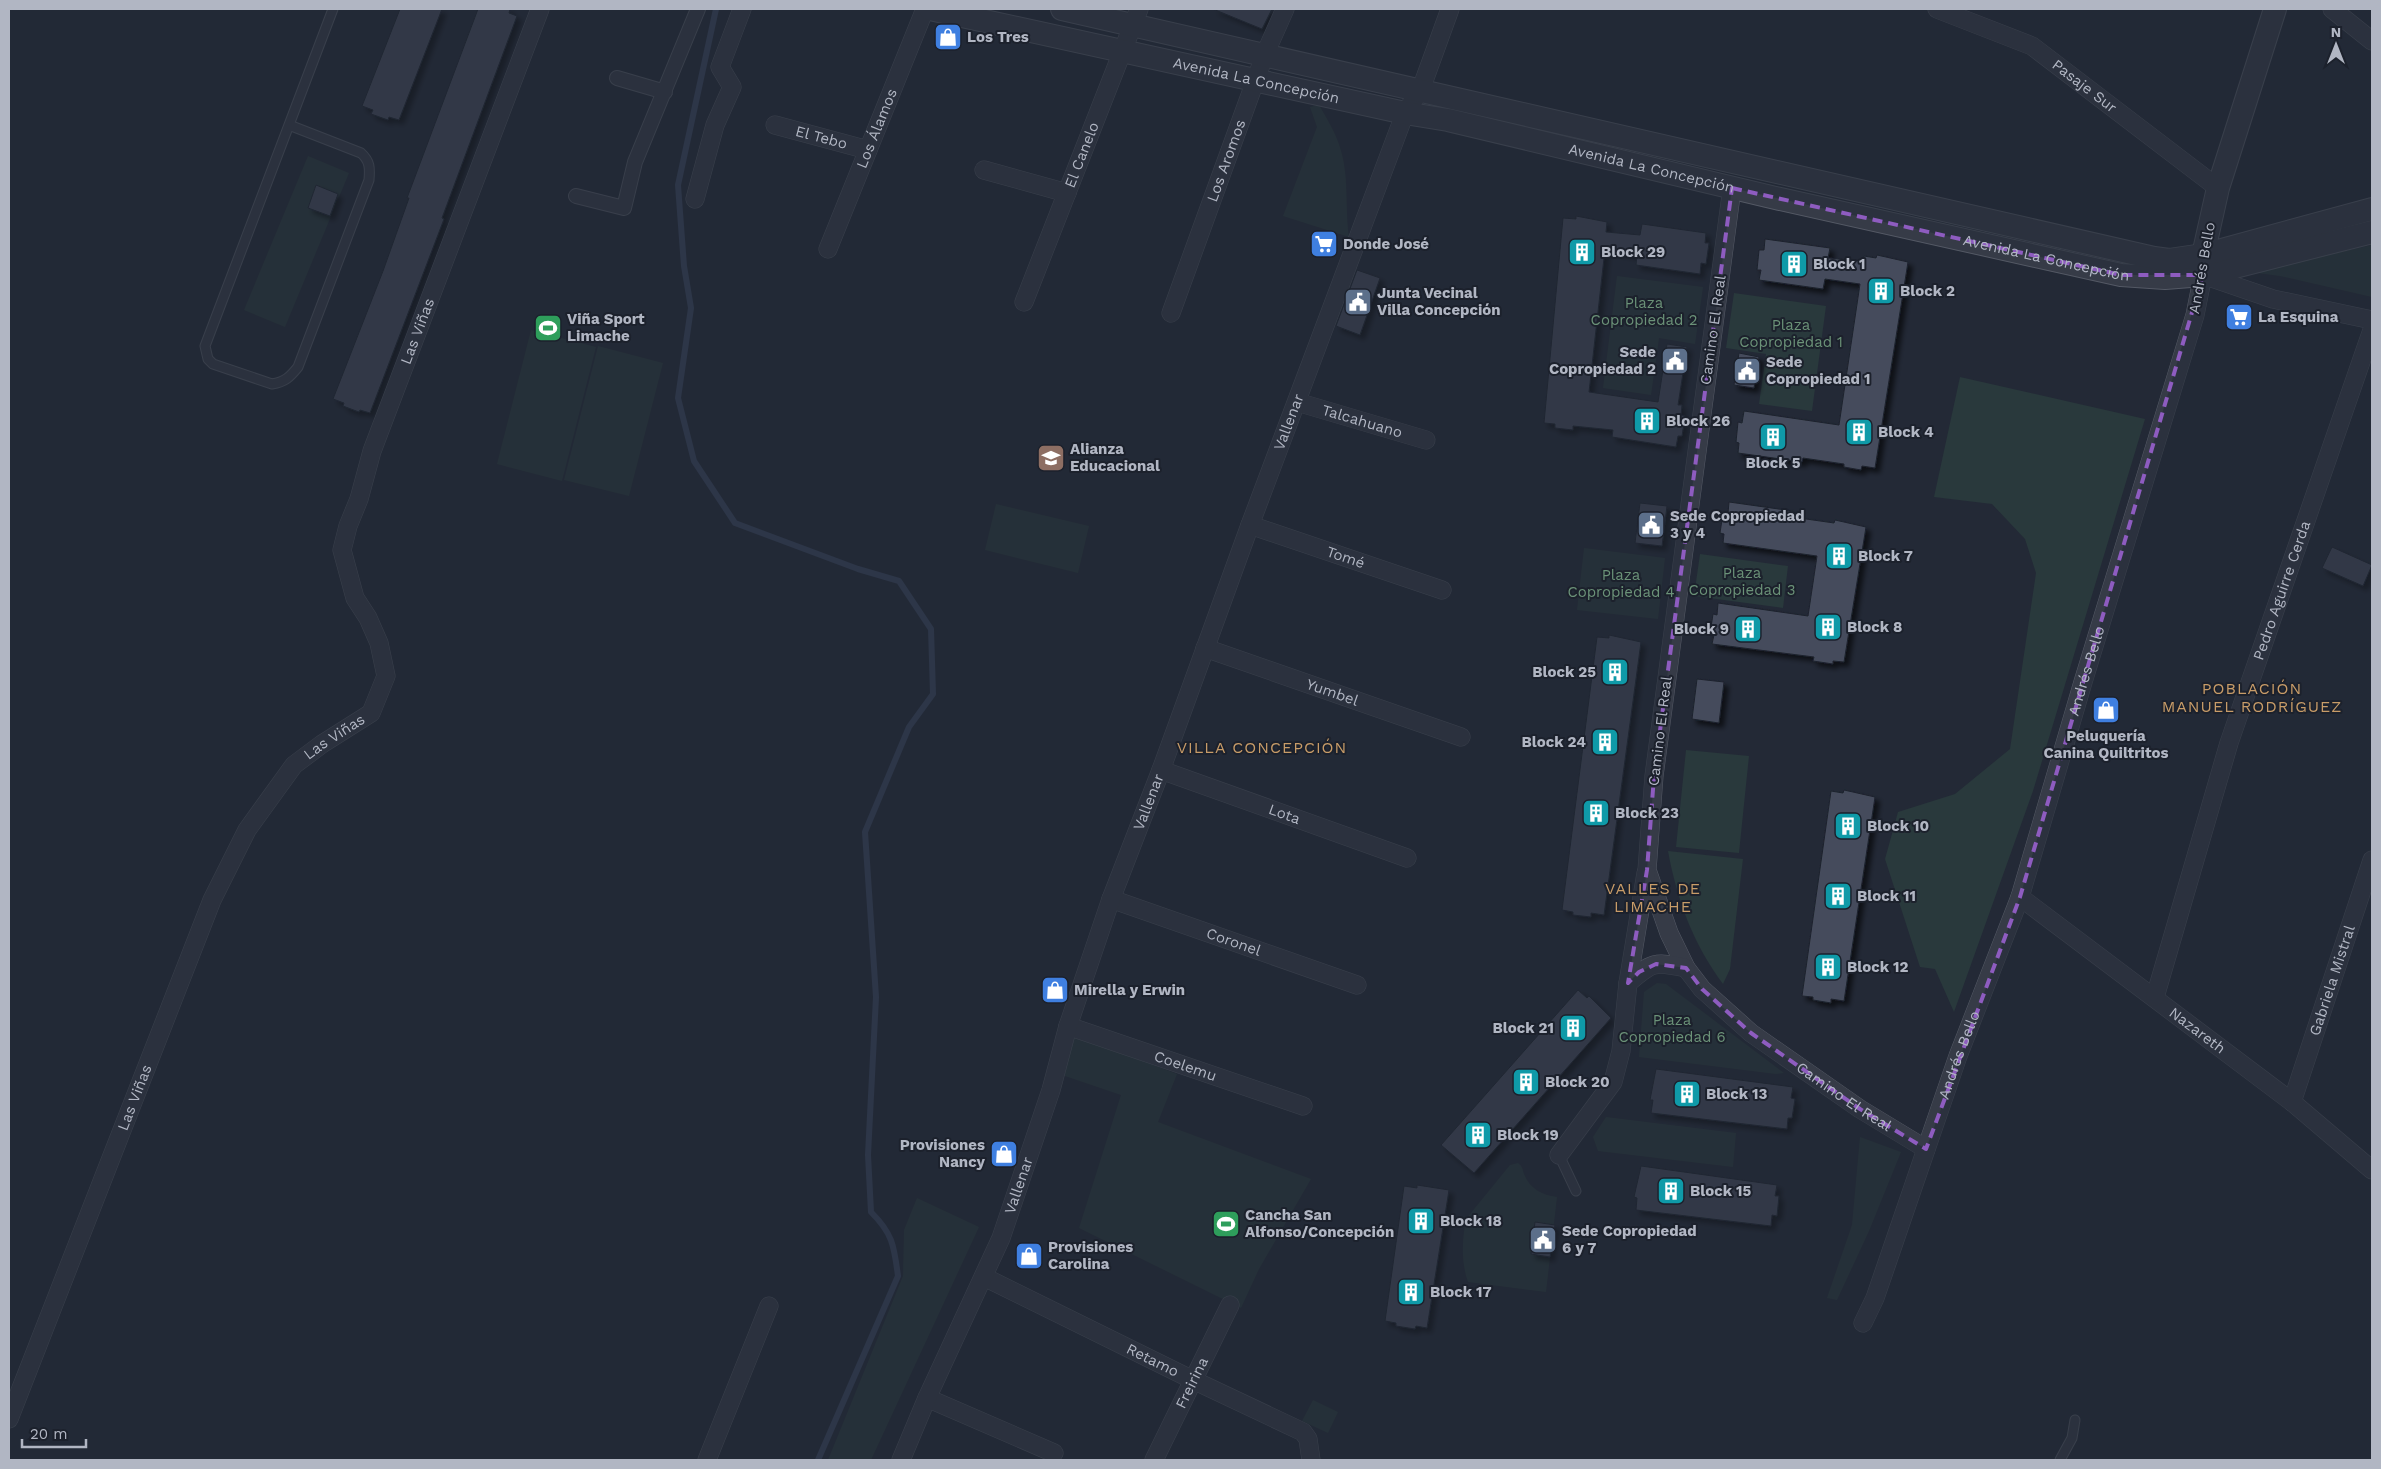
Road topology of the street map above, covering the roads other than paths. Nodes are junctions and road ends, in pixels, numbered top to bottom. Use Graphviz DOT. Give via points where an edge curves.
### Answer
graph roads {
  1 [pos="333,9"];
  2 [pos="540,9"];
  3 [pos="698,9"];
  4 [pos="742,9"];
  5 [pos="925,9"];
  6 [pos="930,9"];
  7 [pos="1062,9"];
  8 [pos="1284,9"];
  9 [pos="1450,9"];
  10 [pos="1937,9"];
  11 [pos="2275,9"];
  12 [pos="2332,9"];
  13 [pos="1136,17"];
  14 [pos="2372,41"];
  15 [pos="1123,51"];
  16 [pos="1265,54"];
  17 [pos="617,78"];
  18 [pos="1257,80"];
  19 [pos="1421,89"];
  20 [pos="665,92"];
  21 [pos="1405,113"];
  22 [pos="289,125"];
  23 [pos="774,125"];
  24 [pos="868,150"];
  25 [pos="984,170"];
  26 [pos="1732,188"];
  27 [pos="2218,188"];
  28 [pos="1067,193"];
  29 [pos="576,196"];
  30 [pos="695,199"];
  31 [pos="2372,209"];
  32 [pos="2372,232"];
  33 [pos="828,249"];
  34 [pos="2203,265"];
  35 [pos="1024,302"];
  36 [pos="1171,313"];
  37 [pos="2372,320"];
  38 [pos="2372,330"];
  39 [pos="1296,402"];
  40 [pos="1426,440"];
  41 [pos="1250,525"];
  42 [pos="1442,590"];
  43 [pos="1205,648"];
  44 [pos="1461,737"];
  45 [pos="1161,770"];
  46 [pos="1407,858"];
  47 [pos="2372,860"];
  48 [pos="1647,870"];
  49 [pos="2020,897"];
  50 [pos="1111,899"];
  51 [pos="1686,968"];
  52 [pos="1628,983"];
  53 [pos="1357,985"];
  54 [pos="2155,997"];
  55 [pos="1068,1026"];
  56 [pos="2292,1102"];
  57 [pos="1303,1106"];
  58 [pos="1926,1149"];
  59 [pos="1559,1155"];
  60 [pos="2372,1170"];
  61 [pos="1576,1190"];
  62 [pos="984,1277"];
  63 [pos="1230,1305"];
  64 [pos="769,1306"];
  65 [pos="1862,1323"];
  66 [pos="1193,1380"];
  67 [pos="926,1398"];
  68 [pos="9,1418"];
  69 [pos="2075,1420"];
  70 [pos="1054,1453"];
  71 [pos="1311,1454"];
  72 [pos="707,1460"];
  73 [pos="901,1460"];
  74 [pos="1154,1460"];
  75 [pos="2060,1460"];
  1 -- 22 [label="lane"];
  2 -- 68 [label="street, Las Viñas" via="372,451 342,550 355,598 379,643 386,676 372,713 294,766 247,830 212,900"];
  3 -- 20 [label="street"];
  4 -- 30 [label="street" via="720,67 732,86 715,125"];
  5 -- 24 [label="street, Los Álamos"];
  6 -- 15 [label="street, Avenida La Concepción"];
  7 -- 13 [label="street, Avenida La Concepción"];
  8 -- 16 [label="street, Los Aromos"];
  9 -- 19 [label="street, Vallenar"];
  10 -- 27 [label="street, Pasaje Sur" via="2032,46"];
  11 -- 27 [label="street, Andrés Bello"];
  12 -- 14 [label="street"];
  13 -- 15 [label="street, El Canelo"];
  13 -- 16 [label="street, Avenida La Concepción"];
  15 -- 18 [label="street, Avenida La Concepción"];
  15 -- 28 [label="street, El Canelo"];
  16 -- 18 [label="street, Los Aromos"];
  16 -- 19 [label="street, Avenida La Concepción"];
  17 -- 20 [label="street"];
  18 -- 21 [label="street, Avenida La Concepción"];
  18 -- 36 [label="street, Los Aromos"];
  19 -- 21 [label="street, Vallenar"];
  19 -- 34 [label="street, Avenida La Concepción" via="2154,258"];
  20 -- 29 [label="street" via="635,162 624,208"];
  21 -- 26 [label="street, Avenida La Concepción" via="1448,120"];
  21 -- 39 [label="street, Vallenar"];
  22 -- 22 [label="lane" via="205,346 208,360 213,364 272,384 291,377 298,367 370,171 367,158 361,153"];
  23 -- 24 [label="street, El Tebo"];
  24 -- 33 [label="street, Los Álamos"];
  25 -- 28 [label="street"];
  26 -- 34 [label="street, Avenida La Concepción" via="2121,275 2165,278"];
  26 -- 48 [label="street, Camino El Real" via="1654,776"];
  27 -- 34 [label="street, Andrés Bello"];
  28 -- 35 [label="street, El Canelo"];
  31 -- 34 [label="street, Avenida La Concepción"];
  32 -- 34 [label="street, Avenida La Concepción"];
  34 -- 37 [label="street" via="2273,299"];
  34 -- 49 [label="street, Andrés Bello" via="2195,315"];
  38 -- 54 [label="street, Pedro Aguirre Cerda" via="2229,743"];
  39 -- 40 [label="street, Talcahuano"];
  39 -- 41 [label="street, Vallenar"];
  41 -- 42 [label="street, Tomé"];
  41 -- 43 [label="street, Vallenar"];
  43 -- 44 [label="street, Yumbel"];
  43 -- 45 [label="street, Vallenar"];
  45 -- 46 [label="street, Lota"];
  45 -- 50 [label="street, Vallenar"];
  47 -- 56 [label="street, Gabriela Mistral"];
  48 -- 51 [label="street, Camino El Real" via="1669,933"];
  48 -- 52 [label="street"];
  49 -- 54 [label="street, Nazareth"];
  49 -- 58 [label="street, Andrés Bello" via="1958,1056"];
  50 -- 53 [label="street, Coronel"];
  50 -- 55 [label="street, Vallenar"];
  51 -- 52 [label="street" via="1656,964 1639,972"];
  51 -- 58 [label="street, Camino El Real" via="1702,989 1751,1033 1860,1109"];
  52 -- 59 [label="street" via="1621,1051 1613,1082"];
  54 -- 56 [label="street, Nazareth"];
  55 -- 57 [label="street, Coelemu"];
  55 -- 62 [label="street, Vallenar" via="1051,1090 1002,1238"];
  56 -- 60 [label="street, Nazareth"];
  58 -- 65 [label="street, Andrés Bello" via="1875,1298"];
  59 -- 61 [label="lane"];
  62 -- 66 [label="street, Retamo"];
  62 -- 67 [label="street, Vallenar"];
  63 -- 66 [label="street, Freirina"];
  64 -- 72 [label="street"];
  66 -- 71 [label="street, Retamo" via="1303,1432"];
  66 -- 74 [label="street, Freirina"];
  67 -- 70 [label="street"];
  67 -- 73 [label="street, Vallenar"];
  69 -- 75 [label="lane" via="2072,1438"];
}
